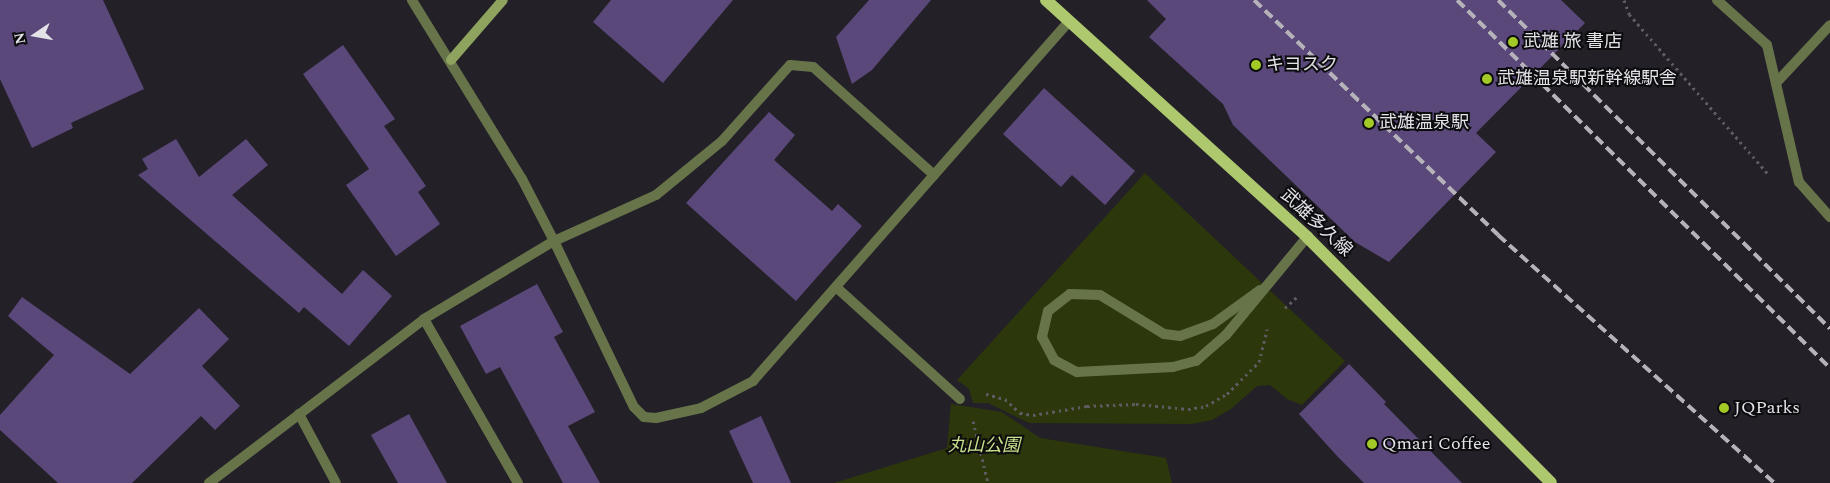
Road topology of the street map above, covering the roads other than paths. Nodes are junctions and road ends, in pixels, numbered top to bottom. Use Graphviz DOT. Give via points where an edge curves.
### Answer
graph roads {
  1 [pos="412,0"];
  2 [pos="503,0"];
  3 [pos="1046,0"];
  4 [pos="1716,0"];
  5 [pos="1069,21"];
  6 [pos="1830,25"];
  7 [pos="451,60"];
  8 [pos="1776,83"];
  9 [pos="934,175"];
  10 [pos="1830,217"];
  11 [pos="1307,237"];
  12 [pos="554,241"];
  13 [pos="836,287"];
  14 [pos="1260,290"];
  15 [pos="424,319"];
  16 [pos="960,399"];
  17 [pos="299,414"];
  18 [pos="515,482"];
  19 [pos="210,483"];
  20 [pos="336,483"];
  21 [pos="1551,483"];
  1 -- 7 [label="street"];
  2 -- 7 [label="street"];
  3 -- 5 [label="main road, 武雄多久線"];
  4 -- 8 [label="street" via="1766,45"];
  5 -- 9 [label="street"];
  5 -- 11 [label="main road, 武雄多久線"];
  6 -- 8 [label="street"];
  7 -- 12 [label="street" via="522,179"];
  8 -- 10 [label="street" via="1799,182"];
  9 -- 12 [label="street" via="813,66 790,65 722,141 662,190"];
  9 -- 13 [label="street"];
  11 -- 14 [label="street"];
  11 -- 21 [label="main road, 武雄多久線"];
  12 -- 13 [label="street" via="634,407 644,417 701,408 746,387"];
  12 -- 15 [label="street"];
  13 -- 16 [label="street"];
  14 -- 14 [label="street" via="1210,352 1196,361 1173,367 1077,372 1054,360 1042,337 1048,311 1070,294 1100,295 1164,334 1180,336 1213,324"];
  15 -- 17 [label="street"];
  15 -- 18 [label="street"];
  17 -- 19 [label="street"];
  17 -- 20 [label="street"];
}
